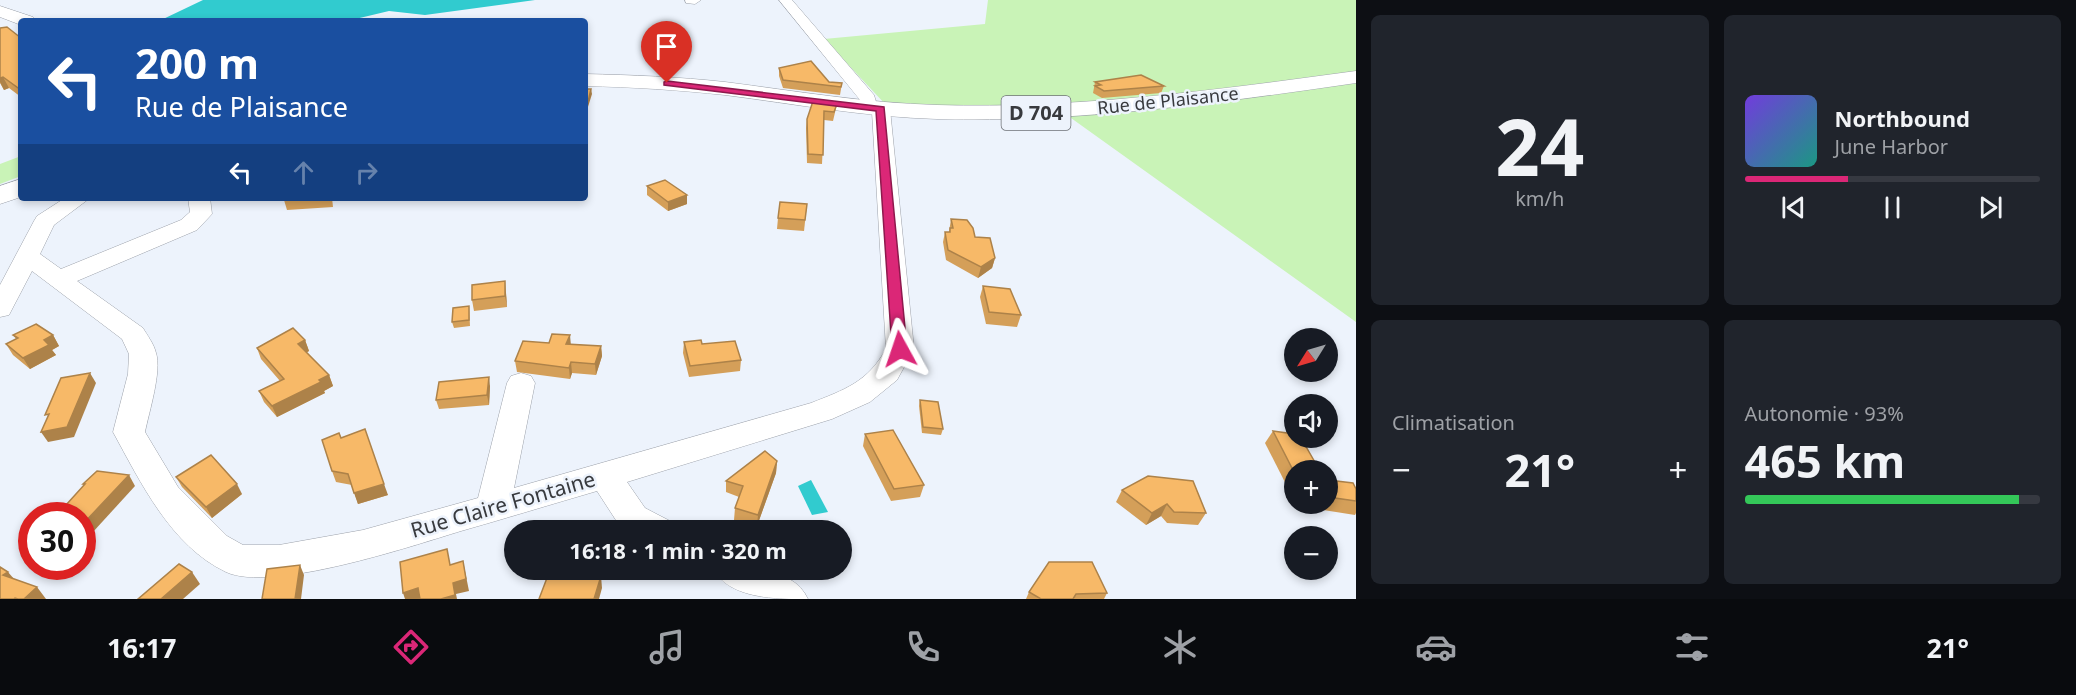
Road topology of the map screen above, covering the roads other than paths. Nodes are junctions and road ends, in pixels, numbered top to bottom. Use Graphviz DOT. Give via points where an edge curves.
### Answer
graph roads {
  1 [pos="786,1"];
  2 [pos="804,1"];
  3 [pos="0,11"];
  4 [pos="19,18"];
  5 [pos="1356,77"];
  6 [pos="588,80"];
  7 [pos="875,108"];
  8 [pos="18,188"];
  9 [pos="0,196"];
  10 [pos="75,201"];
  11 [pos="199,201"];
  12 [pos="27,256"];
  13 [pos="59,279"];
  14 [pos="0,309"];
  15 [pos="521,383"];
  16 [pos="606,476"];
  17 [pos="492,508"];
  18 [pos="637,520"];
  19 [pos="751,580"];
  20 [pos="786,598"];
  1 -- 2 [label="street"];
  1 -- 7 [label="street"];
  3 -- 4 [label="main road"];
  5 -- 7 [label="main road, Rue de Plaisance / D 704" via="1101,109 989,113"];
  6 -- 7 [label="main road, Rue de Plaisance / D 704" via="714,87"];
  7 -- 16 [label="street, Rue Claire Fontaine" via="900,349 887,373 860,395 821,411"];
  8 -- 9 [label="main road"];
  10 -- 12 [label="street" via="45,221"];
  11 -- 13 [label="street" via="201,214 189,225"];
  12 -- 13 [label="street, Rue Claire Fontaine"];
  12 -- 14 [label="street"];
  13 -- 17 [label="street, Rue Claire Fontaine" via="133,334 143,354 129,432 166,497 214,548 239,561 279,561 363,545"];
  15 -- 17 [label="street"];
  16 -- 17 [label="street, Rue Claire Fontaine"];
  16 -- 18 [label="street"];
  19 -- 20 [label="street"];
}
